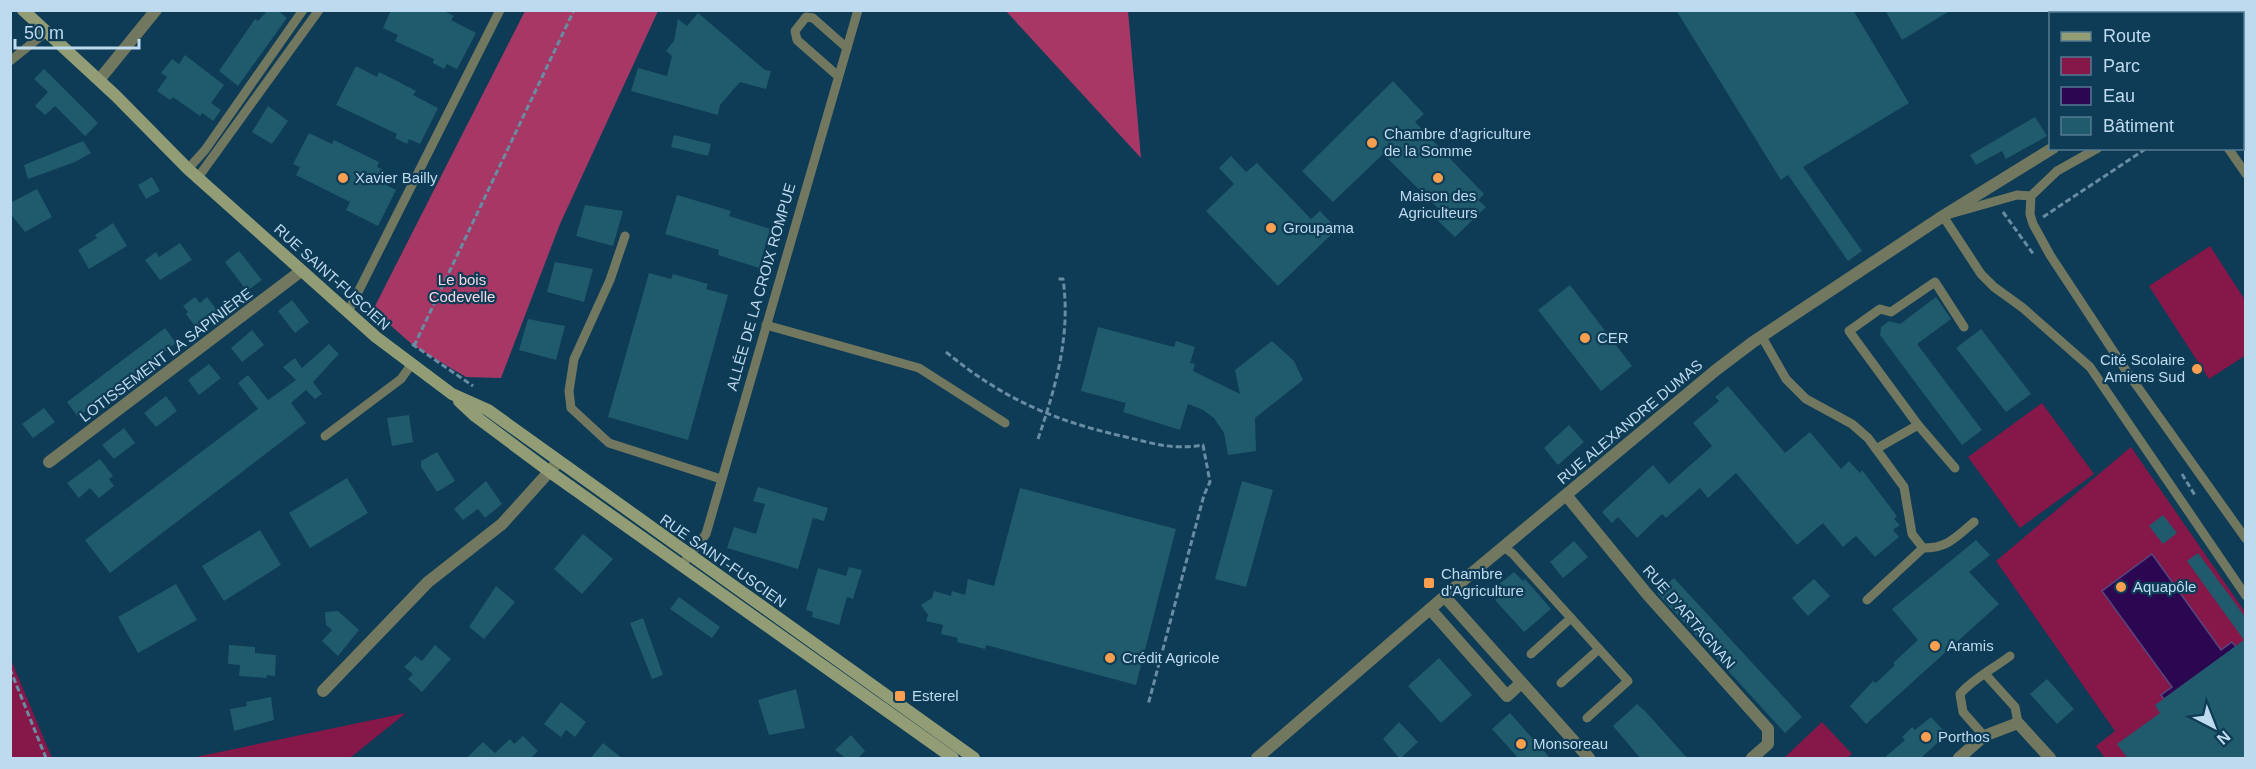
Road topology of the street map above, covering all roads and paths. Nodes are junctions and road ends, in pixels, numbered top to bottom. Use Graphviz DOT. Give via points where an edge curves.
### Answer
graph roads {
  1 [pos="23,10"];
  2 [pos="156,10"];
  3 [pos="303,10"];
  4 [pos="319,10"];
  5 [pos="500,10"];
  6 [pos="574,10"];
  7 [pos="858,10"];
  8 [pos="46,32"];
  9 [pos="847,48"];
  10 [pos="10,61"];
  11 [pos="838,76"];
  12 [pos="99,80"];
  13 [pos="2049,150"];
  14 [pos="2094,150"];
  15 [pos="2144,150"];
  16 [pos="2229,150"];
  17 [pos="188,168"];
  18 [pos="2246,174"];
  19 [pos="199,176"];
  20 [pos="2031,196"];
  21 [pos="1997,209"];
  22 [pos="2046,215"];
  23 [pos="1943,216"];
  24 [pos="626,236"];
  25 [pos="2039,263"];
  26 [pos="301,271"];
  27 [pos="1057,279"];
  28 [pos="348,312"];
  29 [pos="766,325"];
  30 [pos="1964,327"];
  31 [pos="1762,337"];
  32 [pos="407,341"];
  33 [pos="414,346"];
  34 [pos="946,352"];
  35 [pos="411,365"];
  36 [pos="476,388"];
  37 [pos="1046,415"];
  38 [pos="1005,423"];
  39 [pos="1918,425"];
  40 [pos="325,436"];
  41 [pos="1038,439"];
  42 [pos="1876,448"];
  43 [pos="49,462"];
  44 [pos="554,467"];
  45 [pos="2178,467"];
  46 [pos="1955,468"];
  47 [pos="721,479"];
  48 [pos="1566,495"];
  49 [pos="2201,505"];
  50 [pos="1974,522"];
  51 [pos="2246,539"];
  52 [pos="1504,548"];
  53 [pos="1923,548"];
  54 [pos="686,561"];
  55 [pos="2246,596"];
  56 [pos="1445,597"];
  57 [pos="1867,600"];
  58 [pos="1430,609"];
  59 [pos="1571,618"];
  60 [pos="1599,649"];
  61 [pos="1531,654"];
  62 [pos="2010,656"];
  63 [pos="10,669"];
  64 [pos="1986,675"];
  65 [pos="1561,683"];
  66 [pos="1520,684"];
  67 [pos="323,691"];
  68 [pos="1148,705"];
  69 [pos="1587,718"];
  70 [pos="2018,723"];
  71 [pos="1984,736"];
  72 [pos="46,759"];
  73 [pos="953,759"];
  74 [pos="974,759"];
  75 [pos="1257,759"];
  76 [pos="1589,759"];
  77 [pos="1752,759"];
  78 [pos="1959,759"];
  79 [pos="2050,759"];
  1 -- 8 [label="main road, RUE SAINT-FUSCIEN"];
  2 -- 12 [label="street"];
  3 -- 17 [label="lane" via="205,150"];
  4 -- 19 [label="lane"];
  5 -- 28 [label="lane"];
  6 -- 33 [label="path"];
  7 -- 9 [label="lane, ALLÉE DE LA CROIX ROMPUE"];
  8 -- 10 [label="lane"];
  8 -- 12 [label="main road, RUE SAINT-FUSCIEN"];
  9 -- 11 [label="lane, ALLÉE DE LA CROIX ROMPUE"];
  9 -- 11 [label="lane" via="813,18 806,17 795,31 797,40"];
  11 -- 29 [label="lane, ALLÉE DE LA CROIX ROMPUE"];
  12 -- 17 [label="main road, RUE SAINT-FUSCIEN"];
  13 -- 23 [label="street, RUE ALEXANDRE DUMAS"];
  14 -- 20 [label="lane" via="2057,171"];
  15 -- 22 [label="path"];
  16 -- 18 [label="lane"];
  17 -- 19 [label="main road, RUE SAINT-FUSCIEN"];
  19 -- 26 [label="main road, RUE SAINT-FUSCIEN"];
  20 -- 23 [label="lane" via="2017,195"];
  20 -- 51 [label="lane" via="2033,224 2050,255 2127,372"];
  21 -- 25 [label="path" via="2014,225"];
  23 -- 31 [label="street, RUE ALEXANDRE DUMAS"];
  23 -- 55 [label="lane" via="1994,288 2090,367"];
  24 -- 47 [label="lane" via="574,359 569,391 571,408 609,443"];
  26 -- 28 [label="main road, RUE SAINT-FUSCIEN"];
  26 -- 43 [label="street, LOTISSEMENT LA SAPINIÈRE"];
  27 -- 37 [label="path" via="1064,279 1068,310 1065,343"];
  28 -- 35 [label="main road, RUE SAINT-FUSCIEN"];
  29 -- 38 [label="lane" via="919,368"];
  29 -- 47 [label="lane, ALLÉE DE LA CROIX ROMPUE"];
  30 -- 39 [label="lane" via="1935,282 1891,312 1880,309 1849,331"];
  31 -- 42 [label="lane" via="1786,380 1806,399 1852,424"];
  31 -- 48 [label="street, RUE ALEXANDRE DUMAS" via="1716,370"];
  32 -- 33 [label="path"];
  33 -- 36 [label="path"];
  34 -- 37 [label="path" via="976,376"];
  35 -- 40 [label="lane" via="401,379"];
  35 -- 44 [label="main road, RUE SAINT-FUSCIEN" via="452,394 488,410"];
  37 -- 41 [label="path"];
  37 -- 68 [label="path" via="1178,449 1203,445 1210,482"];
  39 -- 42 [label="lane"];
  39 -- 46 [label="lane"];
  42 -- 53 [label="lane" via="1904,487 1912,534"];
  44 -- 54 [label="main road, RUE SAINT-FUSCIEN"];
  44 -- 67 [label="street" via="502,524 428,582"];
  45 -- 49 [label="path"];
  47 -- 54 [label="lane, ALLÉE DE LA CROIX ROMPUE" via="706,534"];
  48 -- 52 [label="street, RUE ALEXANDRE DUMAS"];
  48 -- 77 [label="street, RUE D'ARTAGNAN" via="1647,594 1768,729 1768,744"];
  50 -- 53 [label="lane" via="1947,544"];
  52 -- 56 [label="street, RUE ALEXANDRE DUMAS"];
  52 -- 59 [label="lane"];
  53 -- 57 [label="lane"];
  54 -- 73 [label="main road, RUE SAINT-FUSCIEN"];
  54 -- 74 [label="main road, RUE SAINT-FUSCIEN"];
  56 -- 58 [label="street, RUE ALEXANDRE DUMAS"];
  56 -- 66 [label="street"];
  58 -- 66 [label="street" via="1508,696"];
  58 -- 75 [label="street, RUE ALEXANDRE DUMAS"];
  59 -- 60 [label="lane"];
  59 -- 61 [label="lane"];
  60 -- 65 [label="lane"];
  60 -- 69 [label="lane" via="1628,681"];
  62 -- 64 [label="lane"];
  63 -- 72 [label="path"];
  64 -- 70 [label="lane" via="2014,707"];
  64 -- 71 [label="lane" via="1972,680 1960,694 1963,712"];
  66 -- 76 [label="street"];
  70 -- 71 [label="street"];
  70 -- 79 [label="street"];
  71 -- 78 [label="street"];
}
